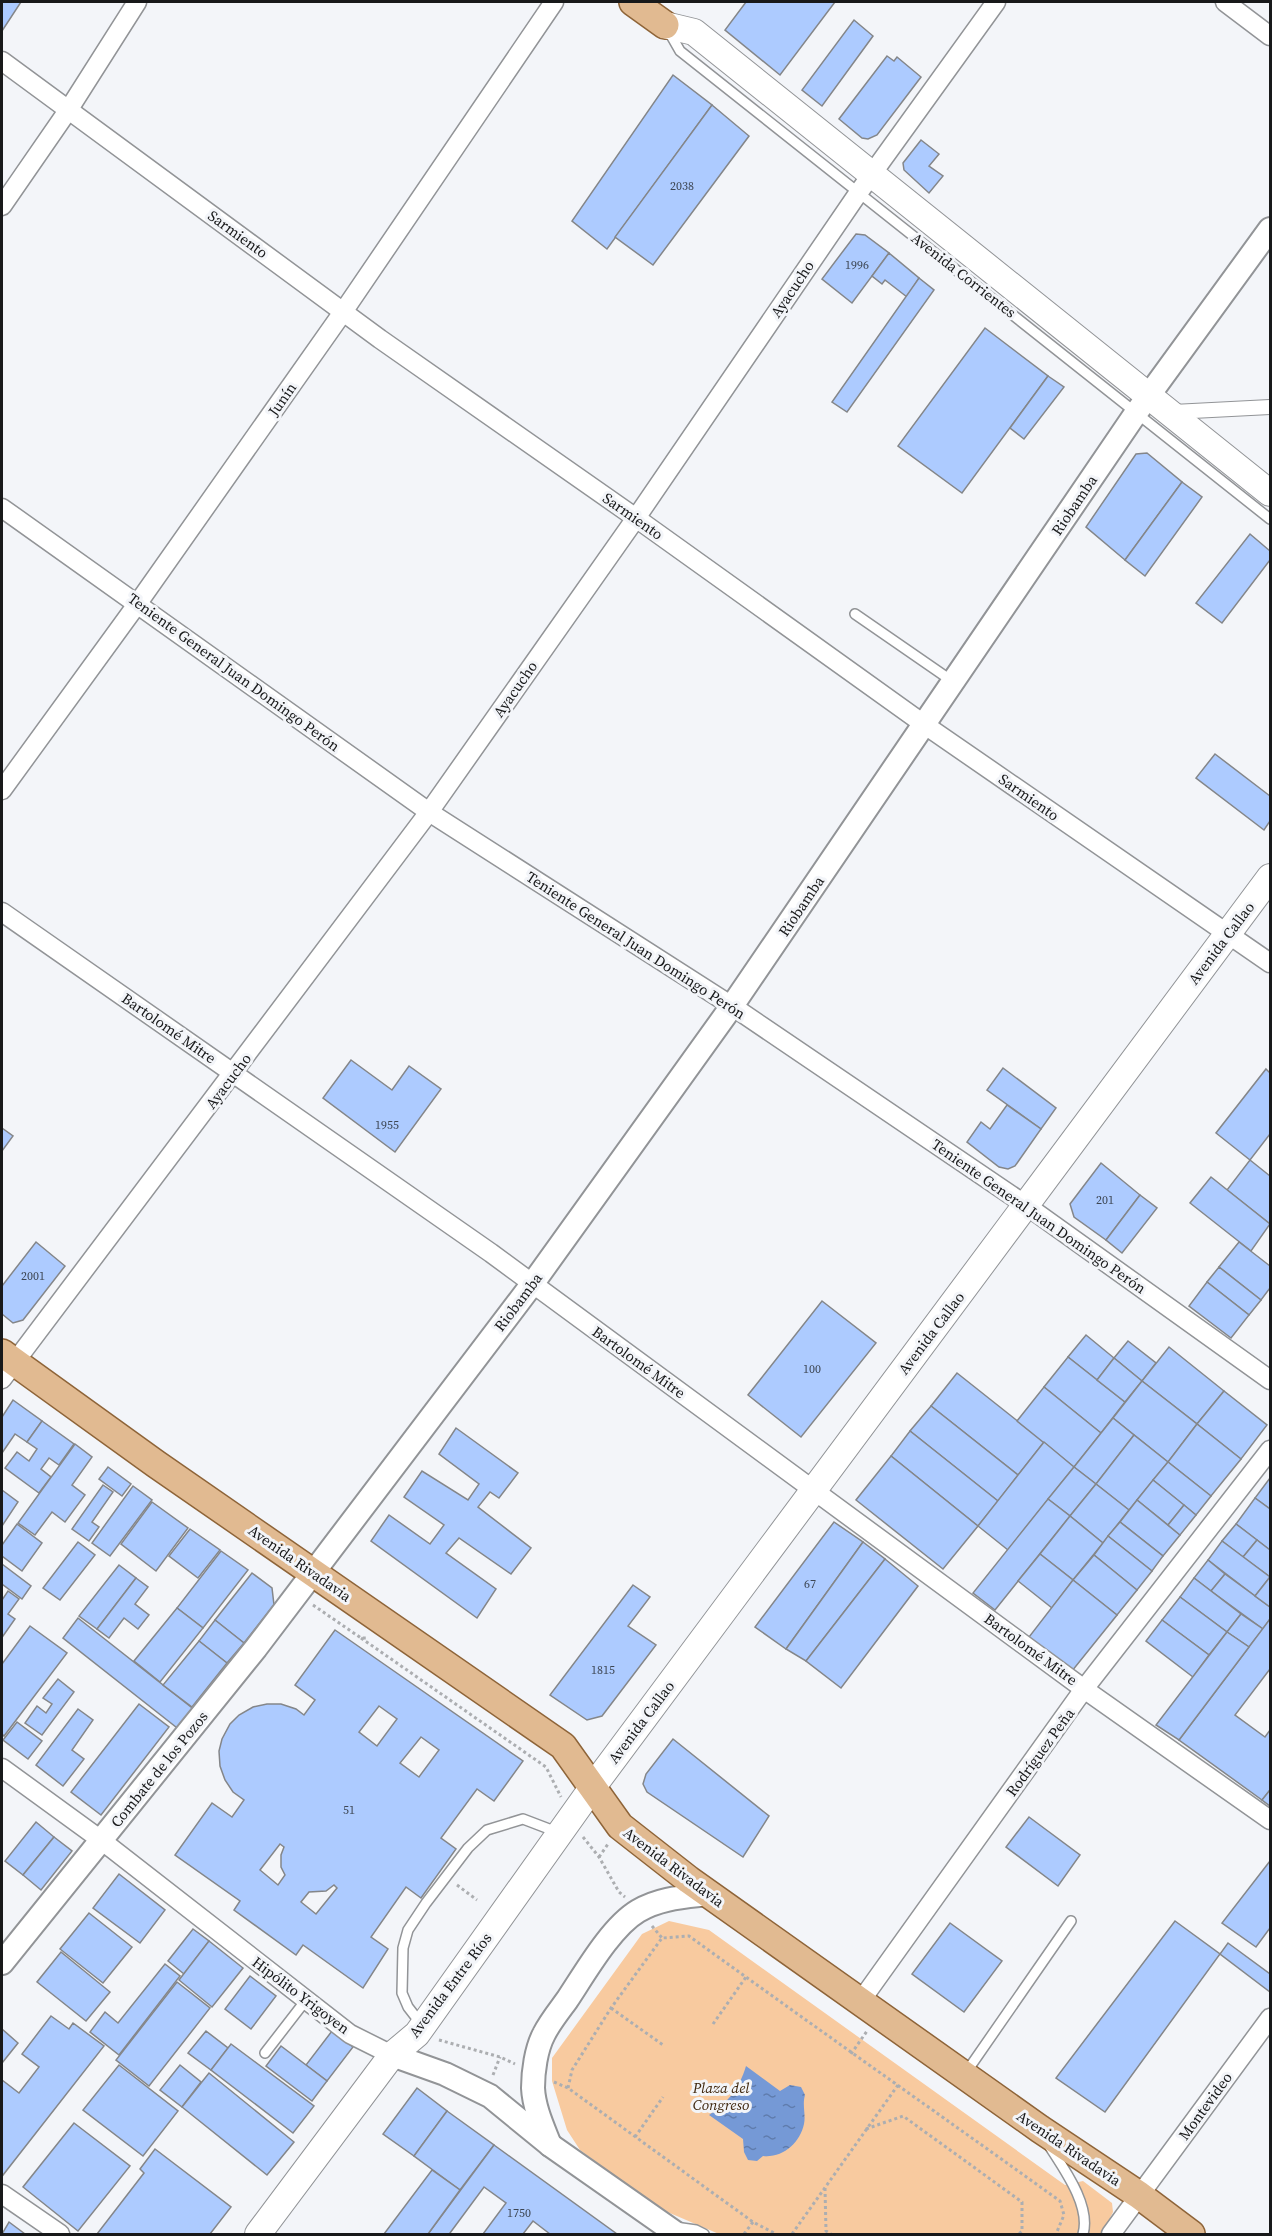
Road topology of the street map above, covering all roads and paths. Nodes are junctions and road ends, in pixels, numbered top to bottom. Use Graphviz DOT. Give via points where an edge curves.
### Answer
graph roads {
  1 [pos="137,2"];
  2 [pos="554,2"];
  3 [pos="633,2"];
  4 [pos="996,2"];
  5 [pos="1225,2"];
  6 [pos="665,25"];
  7 [pos="1270,36"];
  8 [pos="2,61"];
  9 [pos="69,109"];
  10 [pos="865,183"];
  11 [pos="2,206"];
  12 [pos="1270,229"];
  13 [pos="343,312"];
  14 [pos="1143,404"];
  15 [pos="1270,407"];
  16 [pos="1173,412"];
  17 [pos="1270,493"];
  18 [pos="2,508"];
  19 [pos="636,518"];
  20 [pos="1270,519"];
  21 [pos="138,603"];
  22 [pos="855,614"];
  23 [pos="954,682"];
  24 [pos="925,725"];
  25 [pos="2,790"];
  26 [pos="429,812"];
  27 [pos="1270,877"];
  28 [pos="2,912"];
  29 [pos="1228,934"];
  30 [pos="1270,963"];
  31 [pos="732,1006"];
  32 [pos="234,1073"];
  33 [pos="1027,1206"];
  34 [pos="533,1283"];
  35 [pos="6,1364"];
  36 [pos="1270,1380"];
  37 [pos="1270,1450"];
  38 [pos="813,1490"];
  39 [pos="314,1572"];
  40 [pos="297,1594"];
  41 [pos="370,1637"];
  42 [pos="361,1638"];
  43 [pos="1084,1689"];
  44 [pos="504,1732"];
  45 [pos="509,1741"];
  46 [pos="2,1768"];
  47 [pos="592,1788"];
  48 [pos="1270,1820"];
  49 [pos="564,1826"];
  50 [pos="101,1840"];
  51 [pos="445,1876"];
  52 [pos="709,1894"];
  53 [pos="477,1900"];
  54 [pos="639,1910"];
  55 [pos="1071,1921"];
  56 [pos="663,1938"];
  57 [pos="2,1963"];
  58 [pos="746,1977"];
  59 [pos="306,2000"];
  60 [pos="611,2008"];
  61 [pos="869,2008"];
  62 [pos="1270,2018"];
  63 [pos="713,2024"];
  64 [pos="420,2030"];
  65 [pos="663,2045"];
  66 [pos="266,2053"];
  67 [pos="851,2054"];
  68 [pos="393,2055"];
  69 [pos="535,2073"];
  70 [pos="964,2076"];
  71 [pos="898,2085"];
  72 [pos="568,2088"];
  73 [pos="663,2097"];
  74 [pos="866,2129"];
  75 [pos="1040,2130"];
  76 [pos="635,2137"];
  77 [pos="550,2145"];
  78 [pos="825,2187"];
  79 [pos="2,2194"];
  80 [pos="1139,2195"];
  81 [pos="753,2222"];
  82 [pos="670,2230"];
  83 [pos="60,2235"];
  84 [pos="258,2235"];
  85 [pos="704,2235"];
  86 [pos="744,2235"];
  87 [pos="776,2235"];
  88 [pos="792,2235"];
  89 [pos="831,2235"];
  90 [pos="1019,2235"];
  91 [pos="1056,2235"];
  92 [pos="1083,2235"];
  93 [pos="1111,2235"];
  94 [pos="1191,2235"];
  1 -- 9 [label="street"];
  2 -- 13 [label="street, Junín"];
  3 -- 6 [label="main road, Avenida Corrientes"];
  4 -- 10 [label="street, Ayacucho"];
  5 -- 7 [label="street"];
  6 -- 10 [label="main road, Avenida Corrientes" via="694,32"];
  8 -- 9 [label="street, Sarmiento"];
  9 -- 11 [label="street"];
  9 -- 13 [label="street, Sarmiento"];
  10 -- 14 [label="main road, Avenida Corrientes"];
  10 -- 19 [label="street, Ayacucho"];
  12 -- 14 [label="street, Riobamba"];
  13 -- 19 [label="street, Sarmiento"];
  13 -- 21 [label="street, Junín"];
  14 -- 16 [label="main road, Avenida Corrientes"];
  14 -- 20 [label="lane, Avenida Corrientes"];
  14 -- 23 [label="street, Riobamba"];
  15 -- 16 [label="street"];
  16 -- 17 [label="main road, Avenida Corrientes"];
  18 -- 21 [label="street, Teniente General Juan Domingo Perón"];
  19 -- 24 [label="street, Sarmiento"];
  19 -- 26 [label="street, Ayacucho"];
  21 -- 25 [label="street, Junín"];
  21 -- 26 [label="street, Teniente General Juan Domingo Perón"];
  22 -- 23 [label="lane"];
  23 -- 24 [label="street, Riobamba"];
  24 -- 29 [label="street, Sarmiento"];
  24 -- 31 [label="street, Riobamba"];
  26 -- 31 [label="street, Teniente General Juan Domingo Perón"];
  26 -- 32 [label="street, Ayacucho"];
  27 -- 29 [label="main road, Avenida Callao"];
  28 -- 32 [label="street, Bartolomé Mitre"];
  29 -- 30 [label="street, Sarmiento"];
  29 -- 33 [label="main road, Avenida Callao"];
  31 -- 33 [label="street, Teniente General Juan Domingo Perón"];
  31 -- 34 [label="street, Riobamba"];
  32 -- 34 [label="street, Bartolomé Mitre"];
  32 -- 35 [label="street, Ayacucho"];
  33 -- 36 [label="street, Teniente General Juan Domingo Perón"];
  33 -- 38 [label="main road, Avenida Callao"];
  34 -- 38 [label="street, Bartolomé Mitre"];
  34 -- 39 [label="street, Riobamba"];
  35 -- 39 [label="main road, Avenida Rivadavia"];
  37 -- 43 [label="street, Rodríguez Peña"];
  38 -- 43 [label="street, Bartolomé Mitre"];
  38 -- 47 [label="main road, Avenida Callao"];
  39 -- 40 [label="street, Combate de los Pozos"];
  39 -- 47 [label="main road, Avenida Rivadavia" via="563,1746"];
  40 -- 42 [label="path"];
  40 -- 50 [label="street, Combate de los Pozos"];
  41 -- 42 [label="path"];
  42 -- 45 [label="path"];
  43 -- 48 [label="street, Bartolomé Mitre"];
  43 -- 61 [label="street, Rodríguez Peña"];
  44 -- 45 [label="path"];
  45 -- 49 [label="path" via="546,1767 555,1781"];
  46 -- 50 [label="street, Hipólito Yrigoyen"];
  47 -- 49 [label="main road, Avenida Entre Ríos"];
  47 -- 52 [label="main road, Avenida Rivadavia" via="620,1826"];
  49 -- 51 [label="lane" via="523,1819 501,1824 487,1830"];
  49 -- 54 [label="path" via="599,1857 619,1892"];
  49 -- 64 [label="main road, Avenida Entre Ríos"];
  50 -- 57 [label="street, Combate de los Pozos"];
  50 -- 59 [label="street, Hipólito Yrigoyen"];
  51 -- 53 [label="path"];
  51 -- 64 [label="lane" via="408,1930 402,1948 402,1993"];
  52 -- 54 [label="street" via="672,1898"];
  52 -- 61 [label="main road, Avenida Rivadavia"];
  54 -- 56 [label="path"];
  54 -- 69 [label="street" via="621,1925 588,1968 544,2035"];
  55 -- 70 [label="lane"];
  56 -- 58 [label="path" via="689,1936"];
  56 -- 60 [label="path"];
  58 -- 63 [label="path"];
  58 -- 67 [label="path"];
  59 -- 66 [label="lane"];
  59 -- 68 [label="street, Hipólito Yrigoyen" via="350,2034"];
  60 -- 65 [label="path"];
  60 -- 72 [label="path" via="572,2070"];
  61 -- 67 [label="path"];
  61 -- 70 [label="main road, Avenida Rivadavia"];
  62 -- 80 [label="street, Montevideo"];
  64 -- 68 [label="main road, Avenida Entre Ríos"];
  64 -- 69 [label="path"];
  67 -- 71 [label="path"];
  68 -- 77 [label="street, Hipólito Yrigoyen" via="490,2096"];
  68 -- 84 [label="main road, Avenida Entre Ríos"];
  69 -- 72 [label="path"];
  69 -- 77 [label="street" via="535,2099"];
  70 -- 75 [label="main road, Avenida Rivadavia"];
  71 -- 74 [label="path"];
  71 -- 91 [label="path" via="1060,2201 1064,2215"];
  72 -- 76 [label="path"];
  73 -- 76 [label="path"];
  74 -- 78 [label="path"];
  74 -- 90 [label="path" via="903,2116 1022,2202"];
  75 -- 80 [label="main road, Avenida Rivadavia"];
  75 -- 92 [label="lane" via="1075,2188 1082,2209"];
  76 -- 81 [label="path"];
  77 -- 82 [label="street, Hipólito Yrigoyen"];
  78 -- 88 [label="path"];
  78 -- 89 [label="path" via="826,2231"];
  79 -- 83 [label="street"];
  80 -- 93 [label="street, Montevideo"];
  80 -- 94 [label="main road, Avenida Rivadavia"];
  81 -- 86 [label="path"];
  81 -- 87 [label="path"];
  82 -- 85 [label="lane" via="696,2230"];
}
